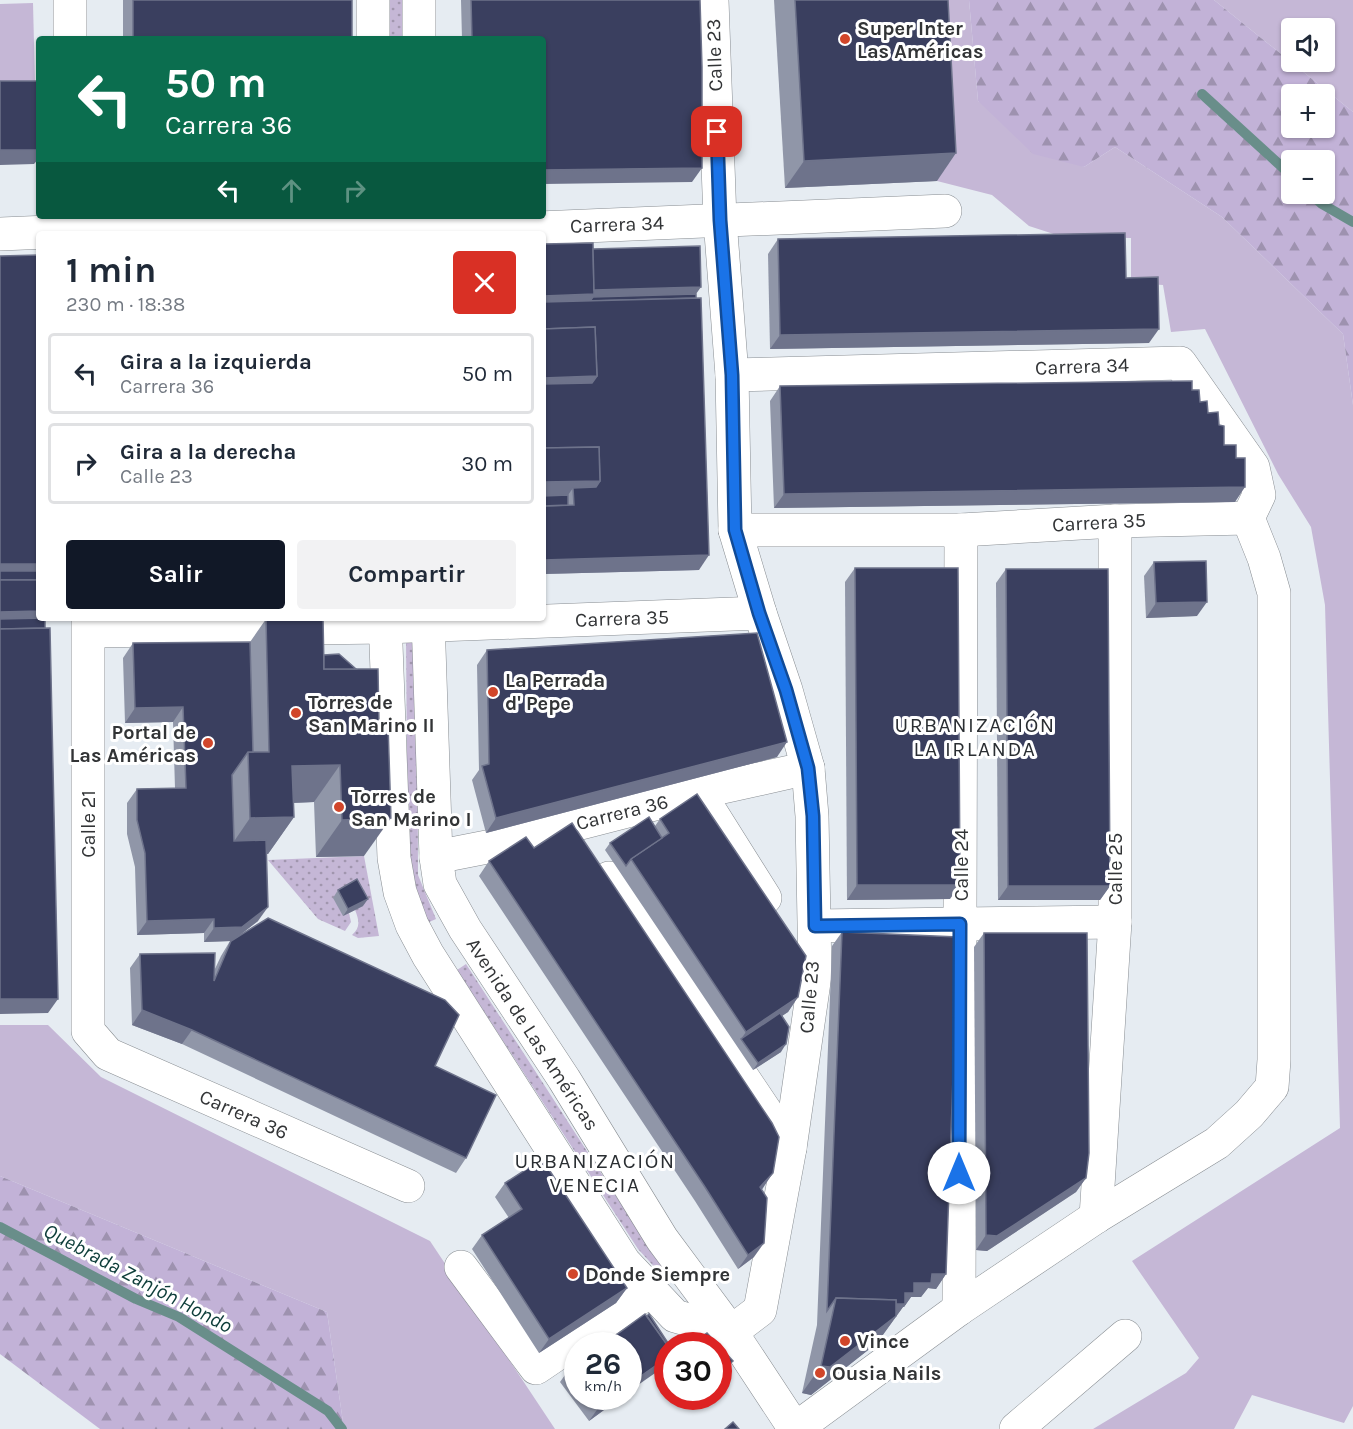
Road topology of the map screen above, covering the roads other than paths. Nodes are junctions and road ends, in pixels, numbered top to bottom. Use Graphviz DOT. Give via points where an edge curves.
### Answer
graph roads {
  1 [pos="70,0"];
  2 [pos="373,0"];
  3 [pos="419,0"];
  4 [pos="712,0"];
  5 [pos="70,36"];
  6 [pos="373,36"];
  7 [pos="419,36"];
  8 [pos="945,211"];
  9 [pos="720,220"];
  10 [pos="73,227"];
  11 [pos="373,227"];
  12 [pos="420,228"];
  13 [pos="0,234"];
  14 [pos="732,375"];
  15 [pos="1248,518"];
  16 [pos="1115,520"];
  17 [pos="735,530"];
  18 [pos="961,530"];
  19 [pos="759,613"];
  20 [pos="546,619"];
  21 [pos="465,621"];
  22 [pos="428,622"];
  23 [pos="385,623"];
  24 [pos="88,625"];
  25 [pos="808,768"];
  26 [pos="699,793"];
  27 [pos="573,825"];
  28 [pos="436,857"];
  29 [pos="1115,922"];
  30 [pos="960,924"];
  31 [pos="815,926"];
  32 [pos="465,929"];
  33 [pos="428,955"];
  34 [pos="815,975"];
  35 [pos="88,1030"];
  36 [pos="790,1148"];
  37 [pos="408,1186"];
  38 [pos="1096,1217"];
  39 [pos="461,1267"];
  40 [pos="650,1291"];
  41 [pos="959,1309"];
  42 [pos="731,1332"];
  43 [pos="732,1334"];
  44 [pos="1125,1336"];
  45 [pos="795,1429"];
  46 [pos="1017,1429"];
  1 -- 5 [label="street"];
  2 -- 6 [label="street"];
  3 -- 7 [label="street"];
  4 -- 9 [label="street, Calle 23"];
  8 -- 9 [label="street, Carrera 34"];
  9 -- 12 [label="street, Carrera 34"];
  9 -- 14 [label="street, Calle 23"];
  10 -- 11 [label="street, Carrera 34"];
  10 -- 13 [label="street, Carrera 34"];
  11 -- 12 [label="street, Carrera 34"];
  14 -- 15 [label="street, Carrera 34" via="1180,363 1253,467 1259,495"];
  14 -- 17 [label="street, Calle 23"];
  15 -- 16 [label="street, Carrera 35"];
  15 -- 38 [label="street" via="1274,593 1272,1087 1217,1143"];
  16 -- 18 [label="street, Carrera 35"];
  16 -- 29 [label="street, Calle 25"];
  17 -- 18 [label="street, Carrera 35"];
  17 -- 19 [label="street, Calle 23"];
  18 -- 30 [label="street, Calle 24"];
  19 -- 20 [label="street, Carrera 35"];
  19 -- 25 [label="street, Calle 23"];
  21 -- 22 [label="street, Carrera 35"];
  22 -- 23 [label="street, Carrera 35"];
  22 -- 28 [label="street, Avenida de Las Américas"];
  23 -- 24 [label="street, Carrera 35"];
  23 -- 33 [label="street" via="394,858 400,892"];
  24 -- 35 [label="street, Calle 21"];
  25 -- 26 [label="street, Carrera 36"];
  25 -- 31 [label="street, Calle 23"];
  26 -- 27 [label="street, Carrera 36"];
  26 -- 34 [label="street"];
  27 -- 28 [label="street, Carrera 36"];
  27 -- 36 [label="street"];
  28 -- 32 [label="street, Avenida de Las Américas" via="440,884"];
  29 -- 30 [label="street"];
  29 -- 38 [label="street, Calle 25"];
  30 -- 31 [label="street"];
  30 -- 41 [label="street, Calle 24"];
  31 -- 34 [label="street, Calle 23"];
  32 -- 33 [label="street"];
  32 -- 42 [label="street, Avenida de Las Américas" via="564,1079 662,1239"];
  33 -- 40 [label="street" via="624,1262"];
  34 -- 36 [label="street, Calle 23"];
  35 -- 37 [label="street, Carrera 36" via="108,1054"];
  36 -- 42 [label="street, Calle 23" via="760,1310"];
  38 -- 41 [label="street"];
  39 -- 40 [label="street" via="536,1368"];
  40 -- 42 [label="street" via="675,1316"];
  41 -- 45 [label="street"];
  43 -- 45 [label="street"];
  44 -- 46 [label="street"];
}
